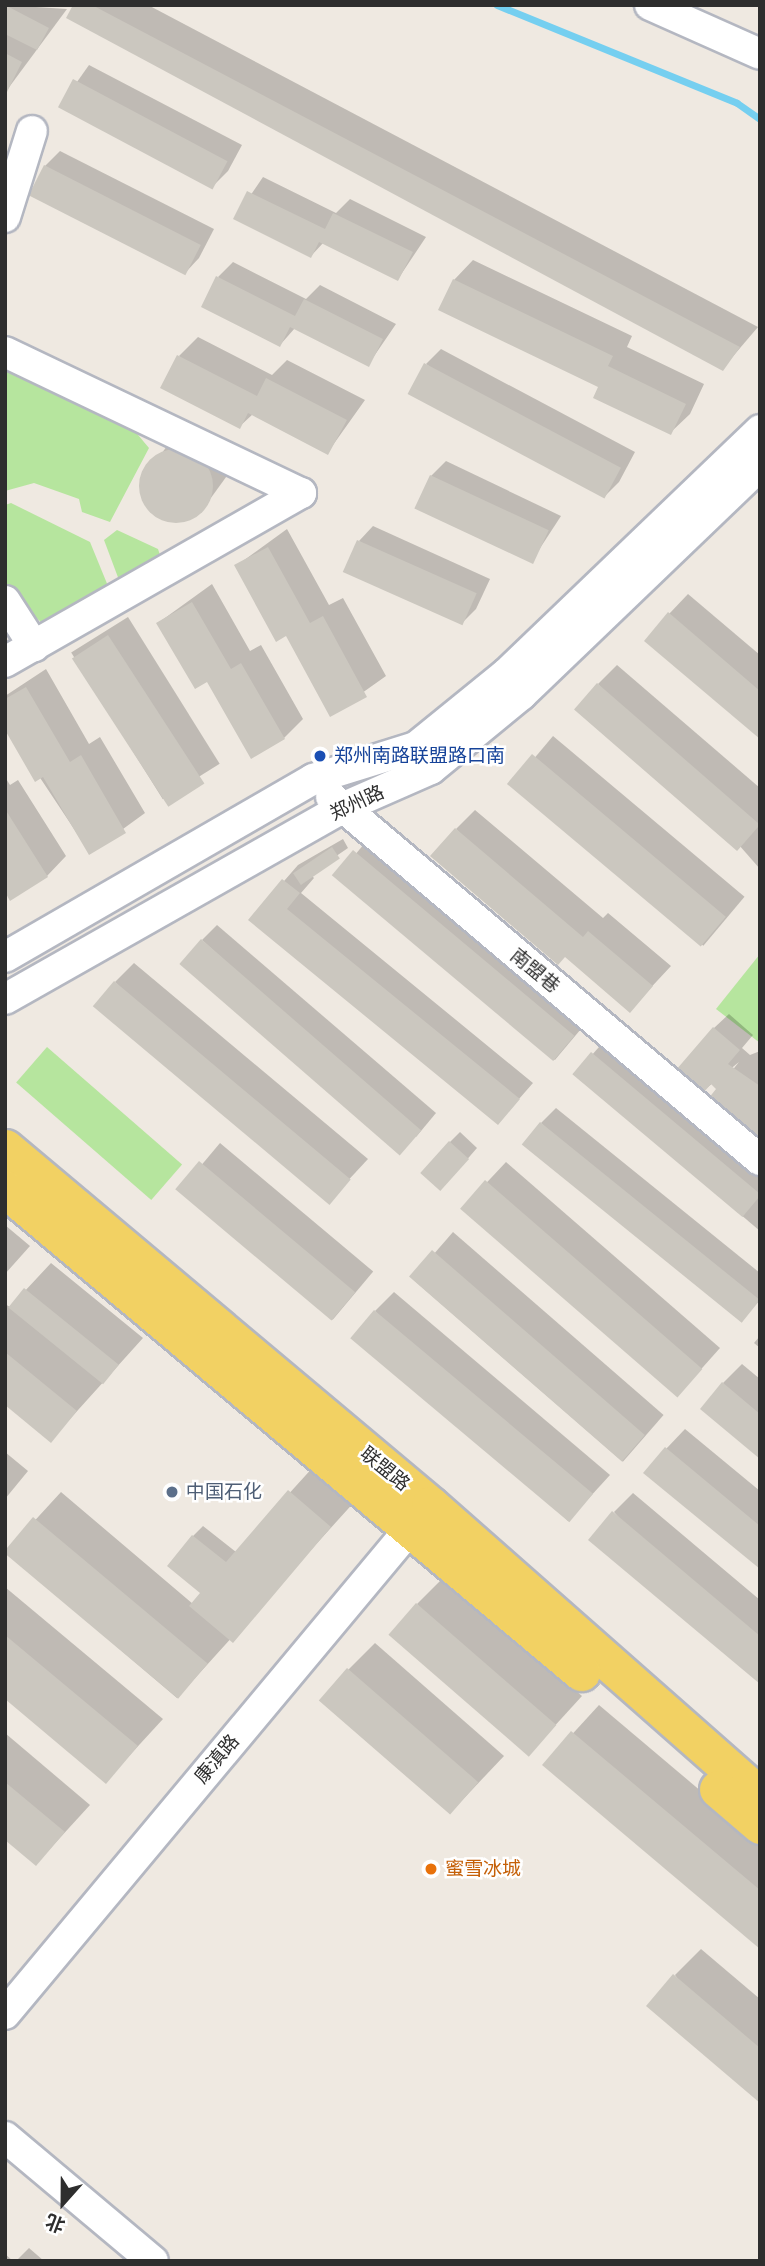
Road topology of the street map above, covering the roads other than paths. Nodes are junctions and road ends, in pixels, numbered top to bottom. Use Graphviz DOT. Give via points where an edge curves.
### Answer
graph roads {
  1 [pos="650,5"];
  2 [pos="760,54"];
  3 [pos="32,131"];
  4 [pos="5,217"];
  5 [pos="5,352"];
  6 [pos="760,430"];
  7 [pos="760,466"];
  8 [pos="5,601"];
  9 [pos="34,646"];
  10 [pos="5,662"];
  11 [pos="313,779"];
  12 [pos="342,808"];
  13 [pos="5,957"];
  14 [pos="5,999"];
  15 [pos="5,1148"];
  16 [pos="760,1160"];
  17 [pos="5,1189"];
  18 [pos="414,1510"];
  19 [pos="760,1796"];
  20 [pos="760,1825"];
  21 [pos="5,1986"];
  22 [pos="5,2014"];
  23 [pos="5,2137"];
  24 [pos="5,2162"];
  25 [pos="123,2261"];
  26 [pos="153,2261"];
  1 -- 2 [label="street"];
  3 -- 4 [label="street"];
  5 -- 9 [label="street" via="301,493"];
  6 -- 11 [label="street, 郑州路" via="507,673 416,747"];
  7 -- 12 [label="street, 郑州路" via="522,695 431,769"];
  8 -- 9 [label="street"];
  9 -- 10 [label="street"];
  11 -- 12 [label="street, 南盟巷"];
  11 -- 13 [label="street, 郑州路"];
  12 -- 14 [label="street, 郑州路"];
  12 -- 16 [label="street, 南盟巷"];
  15 -- 18 [label="main road, 联盟路"];
  17 -- 18 [label="main road, 联盟路"];
  18 -- 19 [label="main road, 联盟路"];
  18 -- 20 [label="main road, 联盟路"];
  18 -- 21 [label="street, 康滇路"];
  18 -- 22 [label="street, 康滇路"];
  23 -- 26 [label="street"];
  24 -- 25 [label="street"];
}
